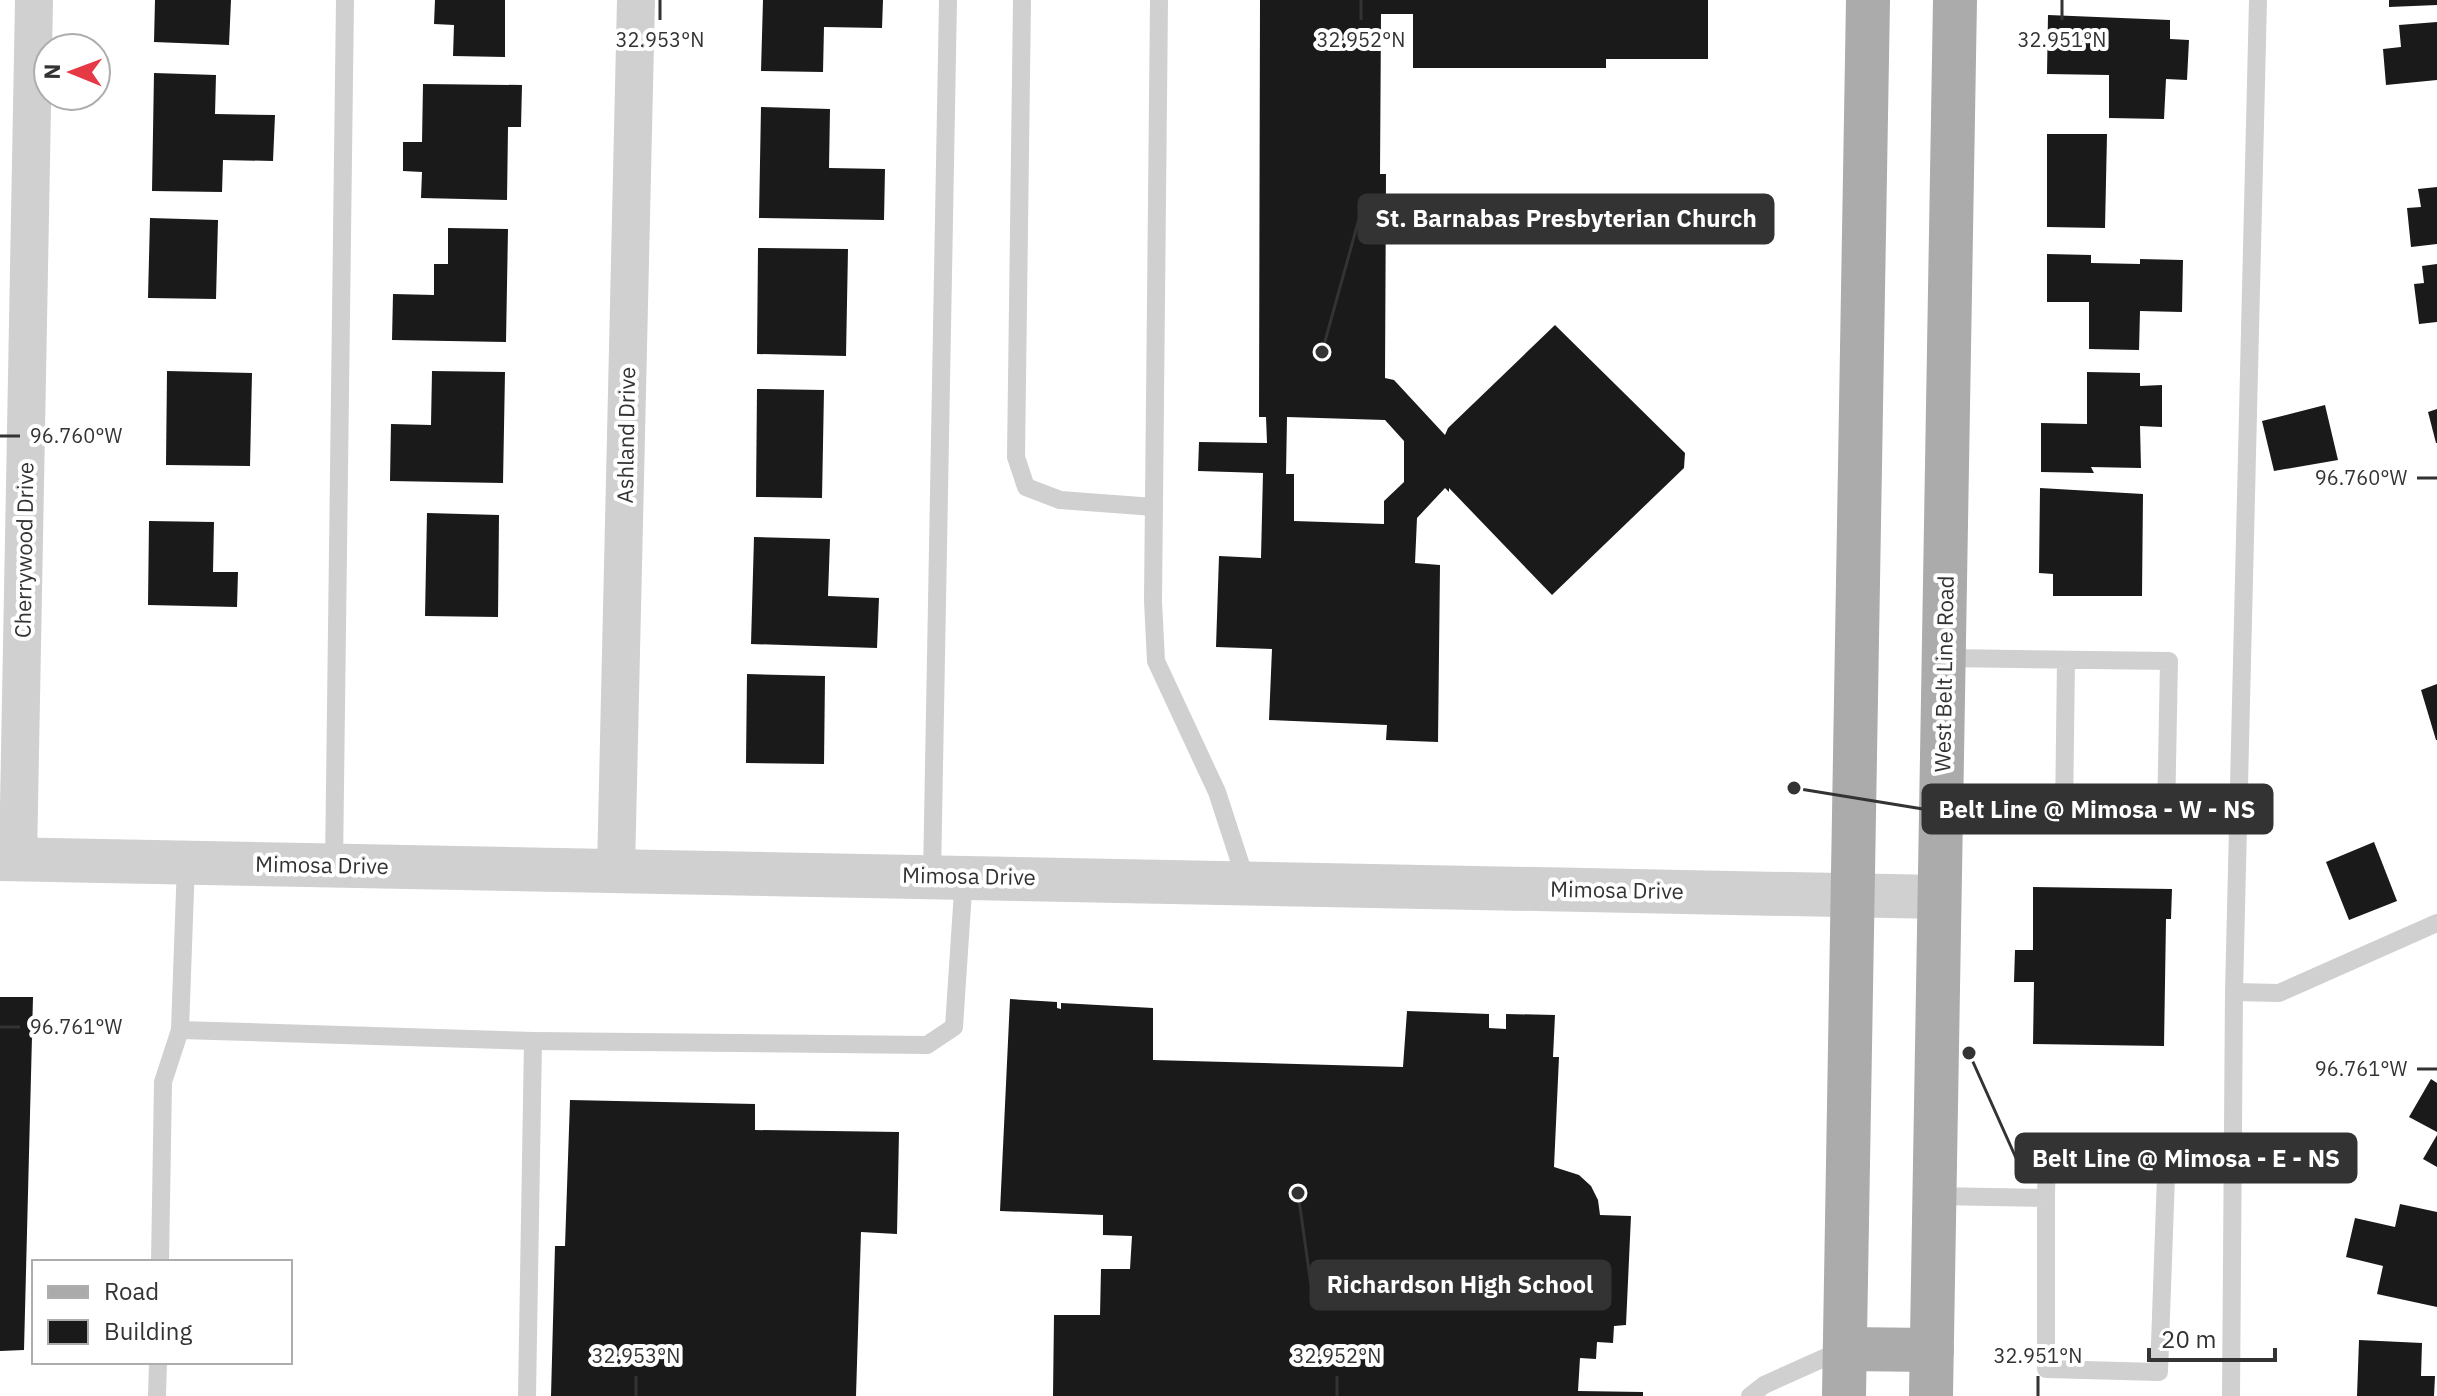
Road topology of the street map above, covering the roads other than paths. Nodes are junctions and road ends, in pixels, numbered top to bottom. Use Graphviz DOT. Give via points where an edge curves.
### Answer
graph roads {
  1 [pos="34,0"];
  2 [pos="345,0"];
  3 [pos="636,0"];
  4 [pos="948,0"];
  5 [pos="1022,0"];
  6 [pos="1159,0"];
  7 [pos="1868,0"];
  8 [pos="1955,0"];
  9 [pos="2258,0"];
  10 [pos="1154,507"];
  11 [pos="1945,658"];
  12 [pos="2066,660"];
  13 [pos="9,860"];
  14 [pos="186,863"];
  15 [pos="334,865"];
  16 [pos="616,870"];
  17 [pos="948,876"];
  18 [pos="1246,881"];
  19 [pos="1851,896"];
  20 [pos="1939,897"];
  21 [pos="2437,923"];
  22 [pos="2234,992"];
  23 [pos="180,1030"];
  24 [pos="533,1041"];
  25 [pos="1934,1196"];
  26 [pos="2046,1198"];
  27 [pos="160,1260"];
  28 [pos="1845,1349"];
  29 [pos="1932,1350"];
  30 [pos="158,1364"];
  31 [pos="157,1396"];
  32 [pos="527,1396"];
  33 [pos="1750,1396"];
  34 [pos="1844,1396"];
  35 [pos="1931,1396"];
  36 [pos="2231,1396"];
  1 -- 13 [label="street, Cherrywood Drive"];
  2 -- 15 [label="lane"];
  3 -- 16 [label="street, Ashland Drive"];
  4 -- 17 [label="lane"];
  5 -- 10 [label="lane" via="1016,457 1026,487 1060,500"];
  6 -- 10 [label="lane"];
  7 -- 19 [label="main road"];
  8 -- 11 [label="main road, West Belt Line Road"];
  9 -- 22 [label="lane"];
  10 -- 18 [label="lane" via="1156,661 1217,792"];
  11 -- 12 [label="lane"];
  11 -- 20 [label="main road, West Belt Line Road"];
  12 -- 12 [label="lane" via="2064,816 2166,817 2169,661"];
  13 -- 14 [label="street, Mimosa Drive"];
  14 -- 15 [label="street, Mimosa Drive"];
  14 -- 23 [label="lane"];
  15 -- 16 [label="street, Mimosa Drive"];
  16 -- 17 [label="street, Mimosa Drive"];
  17 -- 18 [label="street, Mimosa Drive"];
  17 -- 24 [label="lane" via="954,1027 927,1045"];
  18 -- 19 [label="street, Mimosa Drive"];
  19 -- 20 [label="street, Mimosa Drive"];
  19 -- 28 [label="main road"];
  20 -- 25 [label="main road, West Belt Line Road"];
  21 -- 22 [label="lane" via="2279,993"];
  22 -- 36 [label="lane"];
  23 -- 24 [label="lane"];
  23 -- 27 [label="lane" via="163,1082"];
  24 -- 32 [label="lane"];
  25 -- 26 [label="lane"];
  25 -- 29 [label="main road, West Belt Line Road"];
  26 -- 26 [label="lane" via="2047,1145 2167,1148 2159,1372 2046,1369"];
  28 -- 29 [label="main road"];
  28 -- 33 [label="lane"];
  28 -- 34 [label="main road"];
  29 -- 35 [label="main road, West Belt Line Road"];
  30 -- 31 [label="lane"];
}
